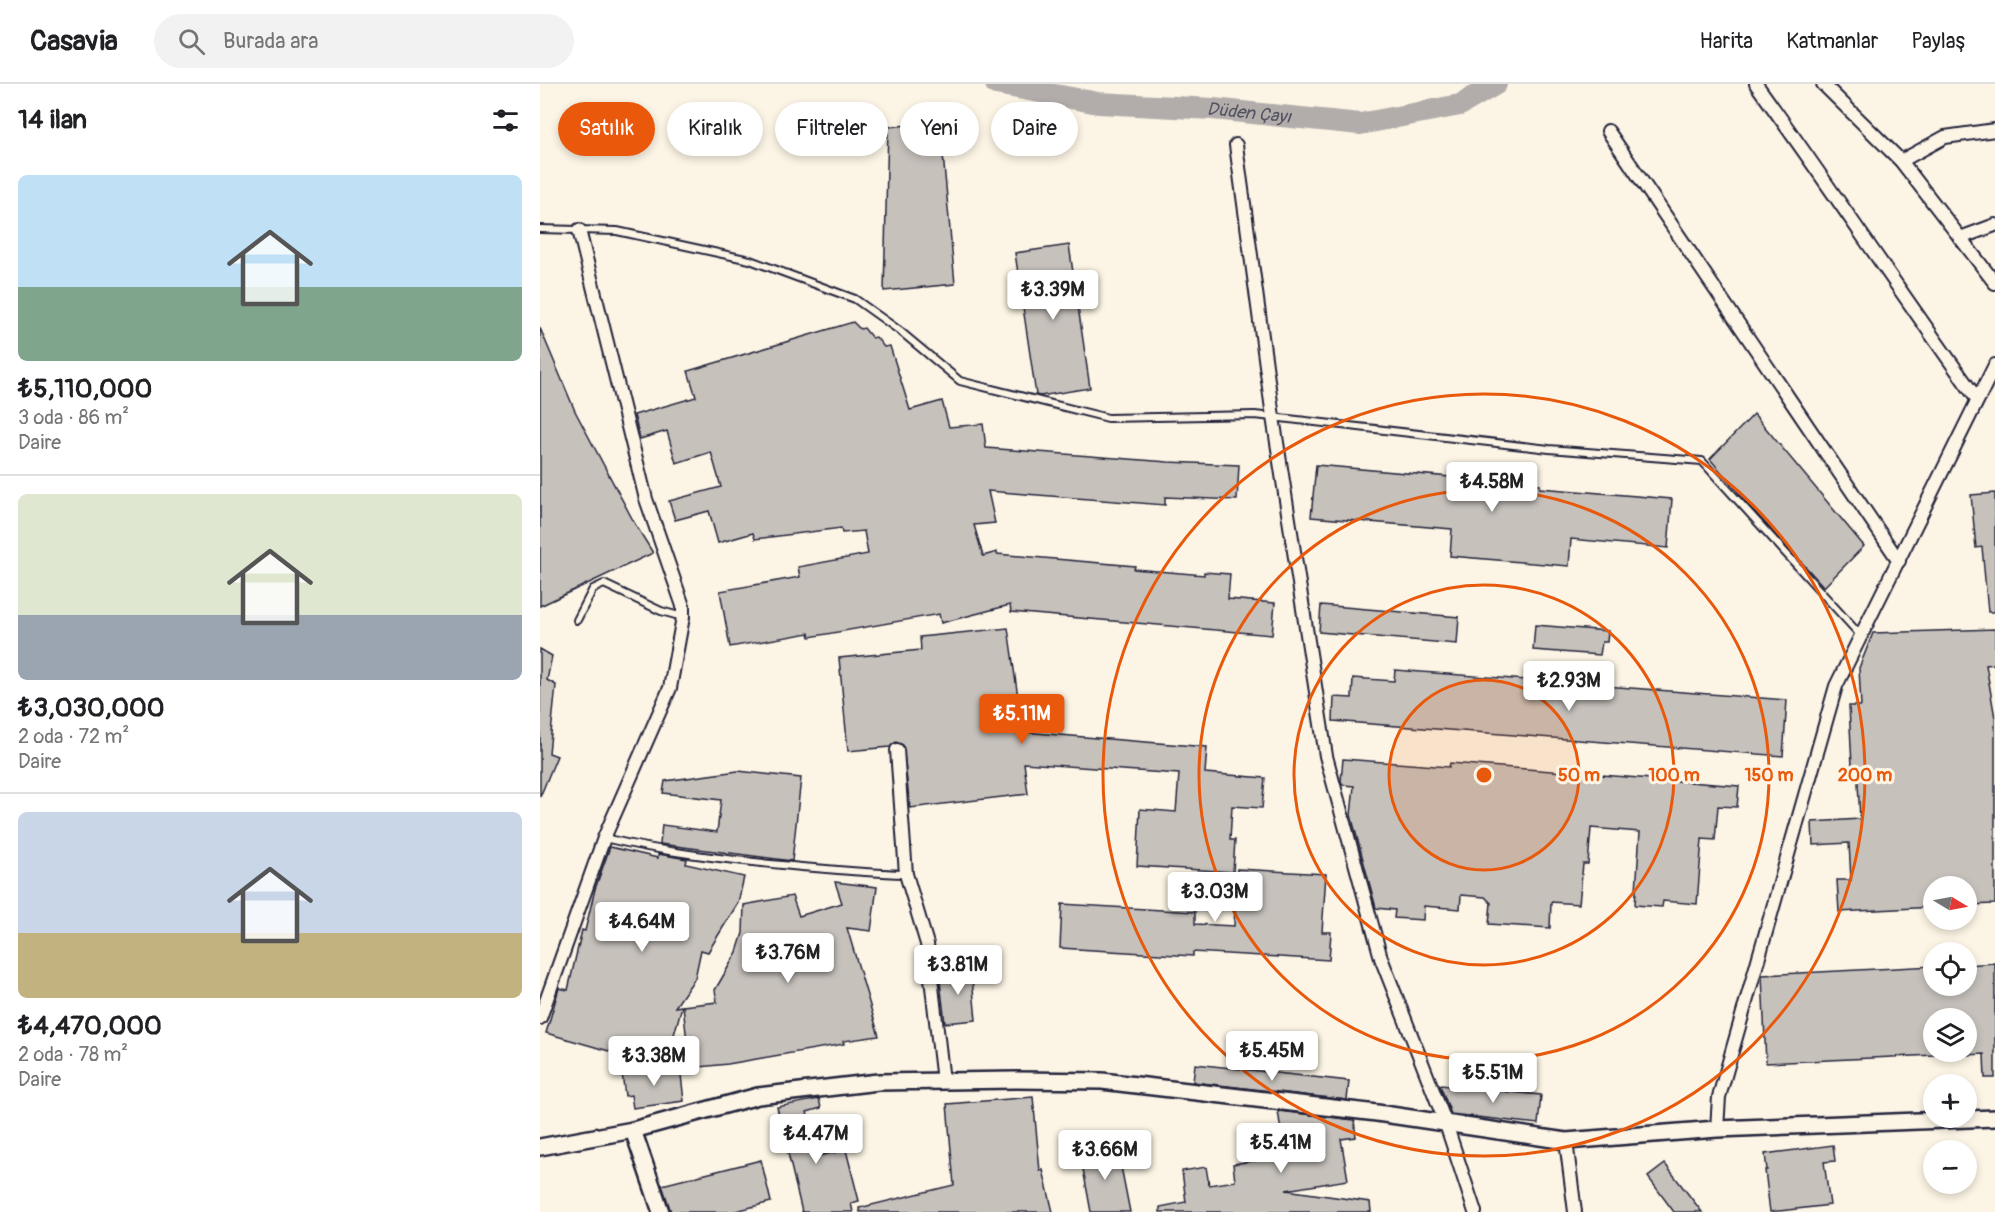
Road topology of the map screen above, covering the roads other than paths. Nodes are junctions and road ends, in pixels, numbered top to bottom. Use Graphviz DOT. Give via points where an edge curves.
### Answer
graph roads {
  1 [pos="1756,84"];
  2 [pos="1824,84"];
  3 [pos="1995,130"];
  4 [pos="1608,131"];
  5 [pos="1236,145"];
  6 [pos="1901,161"];
  7 [pos="1995,225"];
  8 [pos="540,229"];
  9 [pos="579,230"];
  10 [pos="1960,238"];
  11 [pos="1995,283"];
  12 [pos="1995,365"];
  13 [pos="1977,399"];
  14 [pos="1273,417"];
  15 [pos="1899,561"];
  16 [pos="683,617"];
  17 [pos="577,620"];
  18 [pos="1861,636"];
  19 [pos="897,750"];
  20 [pos="604,838"];
  21 [pos="906,874"];
  22 [pos="540,1018"];
  23 [pos="944,1081"];
  24 [pos="1995,1118"];
  25 [pos="1446,1124"];
  26 [pos="1717,1129"];
  27 [pos="633,1130"];
  28 [pos="1566,1141"];
  29 [pos="540,1147"];
  30 [pos="661,1212"];
  31 [pos="1475,1212"];
  32 [pos="1575,1212"];
  1 -- 13 [label="street"];
  2 -- 6 [label="street"];
  3 -- 6 [label="street" via="1946,137"];
  4 -- 15 [label="street"];
  5 -- 14 [label="street"];
  6 -- 10 [label="street"];
  7 -- 10 [label="street"];
  8 -- 9 [label="lane"];
  9 -- 14 [label="lane" via="617,231 750,260 855,299 960,381 1108,418"];
  9 -- 16 [label="street" via="646,499 683,606"];
  10 -- 11 [label="street"];
  12 -- 13 [label="street"];
  13 -- 15 [label="street"];
  14 -- 18 [label="lane" via="1549,449 1702,461"];
  14 -- 25 [label="street" via="1326,756 1381,958"];
  15 -- 18 [label="street"];
  16 -- 17 [label="lane" via="604,585 593,589"];
  16 -- 20 [label="street" via="670,688"];
  18 -- 26 [label="street" via="1836,686 1719,1096"];
  19 -- 21 [label="street"];
  20 -- 21 [label="lane" via="716,859"];
  20 -- 22 [label="street"];
  21 -- 23 [label="street" via="927,944"];
  23 -- 25 [label="street" via="1101,1081"];
  23 -- 27 [label="street" via="878,1082 758,1096"];
  24 -- 26 [label="street"];
  25 -- 28 [label="street"];
  25 -- 31 [label="street"];
  26 -- 28 [label="street"];
  27 -- 29 [label="street"];
  27 -- 30 [label="street"];
  28 -- 32 [label="street"];
}
